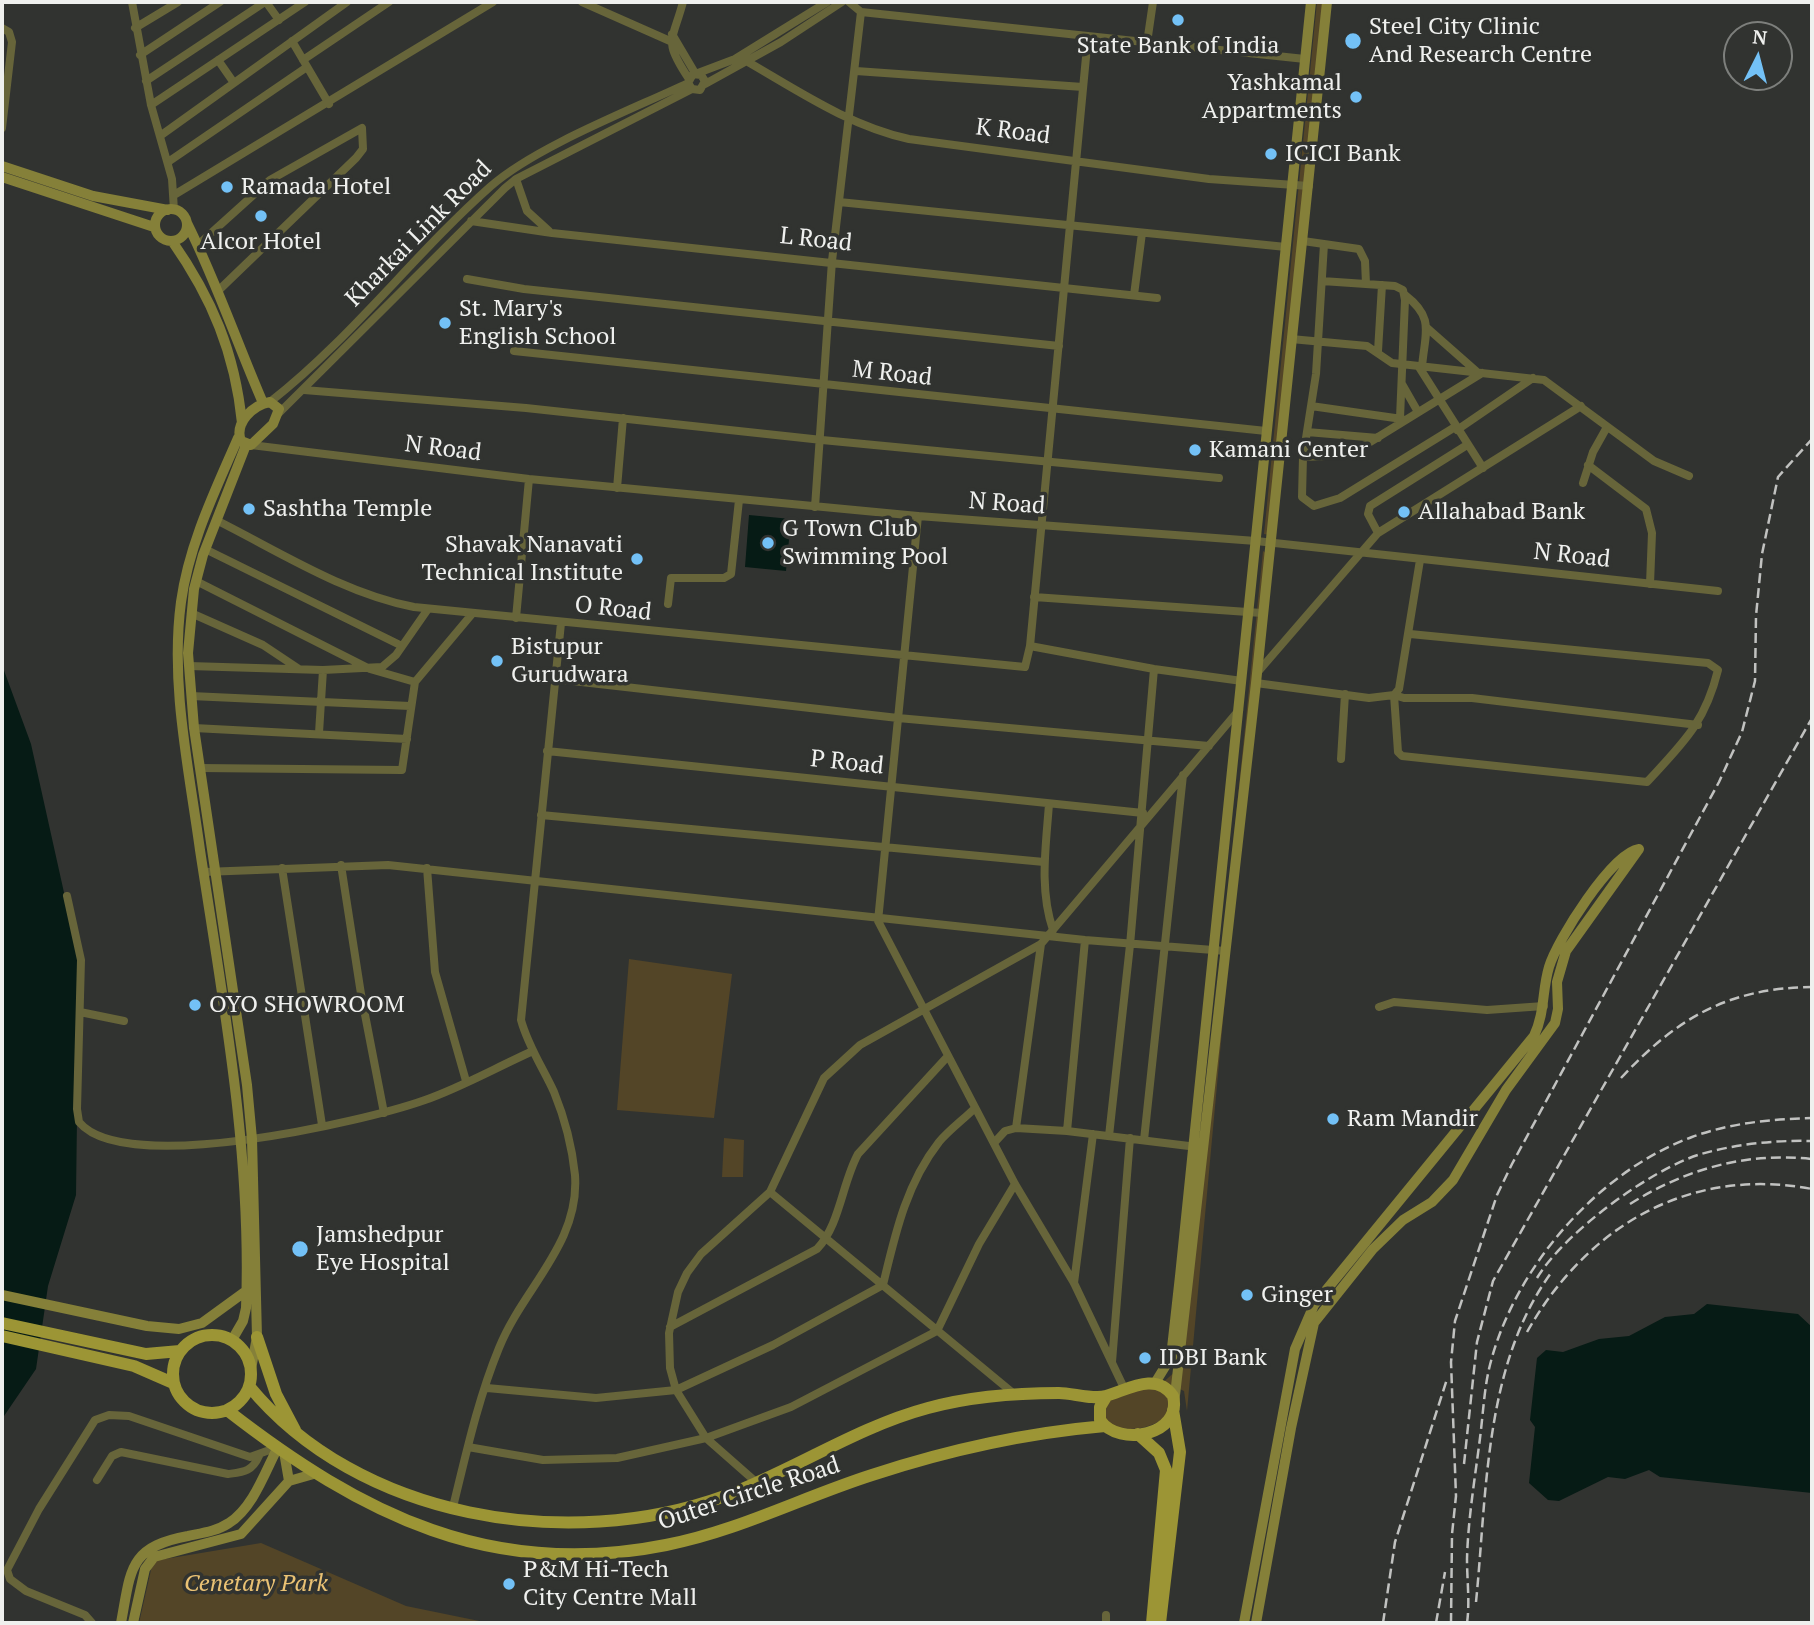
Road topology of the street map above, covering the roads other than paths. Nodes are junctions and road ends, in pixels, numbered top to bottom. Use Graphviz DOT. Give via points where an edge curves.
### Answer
graph roads {
  1 [pos="132,2"];
  2 [pos="178,2"];
  3 [pos="220,2"];
  4 [pos="265,2"];
  5 [pos="305,2"];
  6 [pos="347,2"];
  7 [pos="389,2"];
  8 [pos="493,2"];
  9 [pos="582,2"];
  10 [pos="683,2"];
  11 [pos="827,2"];
  12 [pos="842,2"];
  13 [pos="849,2"];
  14 [pos="1153,2"];
  15 [pos="1311,2"];
  16 [pos="1328,2"];
  17 [pos="861,12"];
  18 [pos="279,20"];
  19 [pos="2,28"];
  20 [pos="135,28"];
  21 [pos="1088,36"];
  22 [pos="671,37"];
  23 [pos="292,41"];
  24 [pos="1147,43"];
  25 [pos="140,55"];
  26 [pos="218,60"];
  27 [pos="1305,60"];
  28 [pos="748,62"];
  29 [pos="305,63"];
  30 [pos="856,71"];
  31 [pos="693,79"];
  32 [pos="146,81"];
  33 [pos="233,83"];
  34 [pos="705,84"];
  35 [pos="1083,87"];
  36 [pos="329,104"];
  37 [pos="151,105"];
  38 [pos="851,120"];
  39 [pos="2,128"];
  40 [pos="160,136"];
  41 [pos="1076,160"];
  42 [pos="168,162"];
  43 [pos="2,166"];
  44 [pos="2,177"];
  45 [pos="516,179"];
  46 [pos="1292,183"];
  47 [pos="1310,186"];
  48 [pos="174,195"];
  49 [pos="839,202"];
  50 [pos="171,209"];
  51 [pos="471,221"];
  52 [pos="187,223"];
  53 [pos="1069,224"];
  54 [pos="155,227"];
  55 [pos="552,233"];
  56 [pos="1142,233"];
  57 [pos="1303,241"];
  58 [pos="172,242"];
  59 [pos="199,244"];
  60 [pos="1324,244"];
  61 [pos="1286,247"];
  62 [pos="832,261"];
  63 [pos="467,279"];
  64 [pos="1322,281"];
  65 [pos="1366,284"];
  66 [pos="1382,285"];
  67 [pos="1064,288"];
  68 [pos="219,290"];
  69 [pos="1134,295"];
  70 [pos="1405,295"];
  71 [pos="1157,298"];
  72 [pos="827,321"];
  73 [pos="1426,327"];
  74 [pos="1291,339"];
  75 [pos="1316,341"];
  76 [pos="1059,346"];
  77 [pos="514,351"];
  78 [pos="1378,351"];
  79 [pos="1401,364"];
  80 [pos="1421,367"];
  81 [pos="1480,372"];
  82 [pos="1533,378"];
  83 [pos="1401,382"];
  84 [pos="825,386"];
  85 [pos="304,390"];
  86 [pos="1438,400"];
  87 [pos="267,403"];
  88 [pos="1311,406"];
  89 [pos="1581,406"];
  90 [pos="1052,410"];
  91 [pos="1418,412"];
  92 [pos="279,413"];
  93 [pos="622,418"];
  94 [pos="1404,419"];
  95 [pos="242,423"];
  96 [pos="1607,427"];
  97 [pos="1456,429"];
  98 [pos="1266,431"];
  99 [pos="1307,432"];
  100 [pos="1378,438"];
  101 [pos="821,440"];
  102 [pos="245,442"];
  103 [pos="1467,445"];
  104 [pos="1303,457"];
  105 [pos="1048,461"];
  106 [pos="1588,465"];
  107 [pos="1483,468"];
  108 [pos="1689,476"];
  109 [pos="1219,478"];
  110 [pos="529,480"];
  111 [pos="1583,482"];
  112 [pos="618,488"];
  113 [pos="739,500"];
  114 [pos="815,507"];
  115 [pos="918,516"];
  116 [pos="216,520"];
  117 [pos="1041,525"];
  118 [pos="1378,533"];
  119 [pos="1256,541"];
  120 [pos="1270,542"];
  121 [pos="205,549"];
  122 [pos="1361,554"];
  123 [pos="1420,559"];
  124 [pos="196,581"];
  125 [pos="1650,584"];
  126 [pos="1718,591"];
  127 [pos="1034,597"];
  128 [pos="668,604"];
  129 [pos="428,609"];
  130 [pos="1248,612"];
  131 [pos="191,613"];
  132 [pos="1262,613"];
  133 [pos="472,614"];
  134 [pos="516,618"];
  135 [pos="561,623"];
  136 [pos="1410,634"];
  137 [pos="402,646"];
  138 [pos="1030,646"];
  139 [pos="904,656"];
  140 [pos="188,666"];
  141 [pos="299,669"];
  142 [pos="370,669"];
  143 [pos="1154,669"];
  144 [pos="323,670"];
  145 [pos="1256,678"];
  146 [pos="555,679"];
  147 [pos="1242,681"];
  148 [pos="415,682"];
  149 [pos="1345,694"];
  150 [pos="1394,695"];
  151 [pos="191,696"];
  152 [pos="321,702"];
  153 [pos="410,706"];
  154 [pos="1239,710"];
  155 [pos="898,718"];
  156 [pos="1698,725"];
  157 [pos="194,728"];
  158 [pos="319,733"];
  159 [pos="407,739"];
  160 [pos="1148,740"];
  161 [pos="1209,746"];
  162 [pos="547,751"];
  163 [pos="1341,759"];
  164 [pos="200,768"];
  165 [pos="1183,775"];
  166 [pos="891,787"];
  167 [pos="1049,804"];
  168 [pos="1143,814"];
  169 [pos="541,815"];
  170 [pos="1142,824"];
  171 [pos="884,848"];
  172 [pos="1045,862"];
  173 [pos="341,865"];
  174 [pos="282,868"];
  175 [pos="427,868"];
  176 [pos="217,870"];
  177 [pos="204,872"];
  178 [pos="534,882"];
  179 [pos="67,896"];
  180 [pos="878,918"];
  181 [pos="1050,933"];
  182 [pos="1085,940"];
  183 [pos="1041,944"];
  184 [pos="1130,944"];
  185 [pos="1167,947"];
  186 [pos="1214,950"];
  187 [pos="1226,951"];
  188 [pos="1544,1006"];
  189 [pos="1379,1007"];
  190 [pos="923,1008"];
  191 [pos="80,1012"];
  192 [pos="124,1021"];
  193 [pos="533,1051"];
  194 [pos="948,1056"];
  195 [pos="466,1082"];
  196 [pos="975,1108"];
  197 [pos="384,1113"];
  198 [pos="322,1125"];
  199 [pos="1016,1128"];
  200 [pos="1067,1130"];
  201 [pos="1093,1133"];
  202 [pos="1109,1136"];
  203 [pos="1130,1138"];
  204 [pos="252,1139"];
  205 [pos="239,1140"];
  206 [pos="1144,1140"];
  207 [pos="994,1143"];
  208 [pos="1198,1147"];
  209 [pos="1015,1184"];
  210 [pos="770,1192"];
  211 [pos="827,1239"];
  212 [pos="1074,1283"];
  213 [pos="883,1285"];
  214 [pos="246,1291"];
  215 [pos="2,1295"];
  216 [pos="2,1323"];
  217 [pos="670,1327"];
  218 [pos="937,1331"];
  219 [pos="2,1336"];
  220 [pos="257,1337"];
  221 [pos="232,1340"];
  222 [pos="70,1343"];
  223 [pos="1295,1349"];
  224 [pos="180,1350"];
  225 [pos="1307,1350"];
  226 [pos="1111,1364"];
  227 [pos="251,1369"];
  228 [pos="1154,1382"];
  229 [pos="173,1383"];
  230 [pos="249,1385"];
  231 [pos="487,1388"];
  232 [pos="1124,1388"];
  233 [pos="676,1390"];
  234 [pos="1013,1393"];
  235 [pos="1106,1397"];
  236 [pos="1174,1409"];
  237 [pos="227,1410"];
  238 [pos="1105,1426"];
  239 [pos="296,1434"];
  240 [pos="1138,1434"];
  241 [pos="706,1438"];
  242 [pos="468,1447"];
  243 [pos="281,1450"];
  244 [pos="259,1456"];
  245 [pos="317,1473"];
  246 [pos="97,1480"];
  247 [pos="289,1481"];
  248 [pos="756,1482"];
  249 [pos="453,1507"];
  250 [pos="243,1511"];
  251 [pos="255,1520"];
  252 [pos="92,1623"];
  253 [pos="121,1623"];
  254 [pos="133,1623"];
  255 [pos="1152,1623"];
  256 [pos="1160,1623"];
  257 [pos="1244,1623"];
  258 [pos="1256,1623"];
  1 -- 20 [label="street"];
  2 -- 20 [label="street"];
  3 -- 25 [label="street"];
  4 -- 18 [label="street"];
  4 -- 32 [label="street"];
  5 -- 18 [label="street"];
  6 -- 23 [label="street"];
  7 -- 29 [label="street"];
  8 -- 36 [label="street"];
  9 -- 22 [label="street"];
  10 -- 22 [label="street"];
  11 -- 31 [label="street, Kharkai Link Road"];
  12 -- 28 [label="street, Kharkai Link Road"];
  13 -- 17 [label="street"];
  14 -- 24 [label="street"];
  15 -- 27 [label="street"];
  16 -- 47 [label="street"];
  17 -- 21 [label="street"];
  17 -- 30 [label="street"];
  18 -- 26 [label="street"];
  19 -- 39 [label="street" via="12,42"];
  20 -- 25 [label="street"];
  21 -- 24 [label="street"];
  21 -- 35 [label="street"];
  22 -- 31 [label="street" via="677,62"];
  23 -- 29 [label="street"];
  23 -- 33 [label="street"];
  24 -- 27 [label="street"];
  25 -- 32 [label="street"];
  26 -- 33 [label="street"];
  26 -- 37 [label="street"];
  27 -- 46 [label="street"];
  28 -- 34 [label="street, Kharkai Link Road"];
  28 -- 38 [label="street, K Road"];
  29 -- 36 [label="street"];
  29 -- 42 [label="street"];
  30 -- 35 [label="street"];
  30 -- 38 [label="street"];
  31 -- 34 [label="street" via="704,77"];
  31 -- 34 [label="street, Kharkai Link Road" via="700,90"];
  31 -- 45 [label="street"];
  31 -- 87 [label="street, Kharkai Link Road" via="550,149 491,186 328,352"];
  32 -- 37 [label="street"];
  33 -- 40 [label="street"];
  35 -- 41 [label="street"];
  36 -- 48 [label="street"];
  37 -- 40 [label="street"];
  38 -- 41 [label="street, K Road" via="909,139"];
  38 -- 49 [label="street"];
  40 -- 42 [label="street"];
  41 -- 46 [label="street, K Road" via="1209,179"];
  41 -- 53 [label="street"];
  42 -- 48 [label="street"];
  43 -- 50 [label="street" via="93,195"];
  44 -- 54 [label="street"];
  45 -- 51 [label="street"];
  45 -- 55 [label="street" via="527,211"];
  46 -- 47 [label="street, K Road"];
  46 -- 61 [label="street"];
  47 -- 57 [label="street"];
  48 -- 50 [label="street"];
  49 -- 53 [label="street"];
  49 -- 62 [label="street"];
  50 -- 52 [label="street"];
  50 -- 54 [label="street" via="158,216"];
  51 -- 55 [label="street, L Road"];
  51 -- 85 [label="street"];
  52 -- 58 [label="street" via="180,238"];
  52 -- 59 [label="street"];
  53 -- 56 [label="street"];
  53 -- 67 [label="street"];
  54 -- 58 [label="street" via="160,238"];
  55 -- 62 [label="street, L Road"];
  56 -- 61 [label="street"];
  56 -- 69 [label="street"];
  57 -- 60 [label="street"];
  57 -- 74 [label="street"];
  58 -- 95 [label="street" via="212,304 238,391"];
  59 -- 68 [label="street"];
  59 -- 68 [label="street" via="270,180 362,128 363,149 356,158"];
  60 -- 64 [label="street"];
  60 -- 65 [label="street" via="1363,253"];
  61 -- 98 [label="street"];
  62 -- 67 [label="street, L Road"];
  62 -- 72 [label="street"];
  63 -- 72 [label="street"];
  64 -- 65 [label="street"];
  64 -- 75 [label="street"];
  65 -- 66 [label="street"];
  66 -- 70 [label="street" via="1400,287"];
  66 -- 78 [label="street"];
  67 -- 69 [label="street, L Road"];
  67 -- 76 [label="street"];
  68 -- 87 [label="street" via="238,345"];
  69 -- 71 [label="street, L Road"];
  70 -- 73 [label="street" via="1424,312"];
  70 -- 79 [label="street"];
  72 -- 76 [label="street"];
  72 -- 84 [label="street"];
  73 -- 80 [label="street"];
  73 -- 81 [label="street"];
  74 -- 75 [label="street"];
  74 -- 120 [label="street"];
  75 -- 78 [label="street"];
  75 -- 88 [label="street"];
  76 -- 90 [label="street"];
  77 -- 84 [label="street, M Road"];
  78 -- 79 [label="street" via="1392,363"];
  79 -- 80 [label="street"];
  79 -- 83 [label="street"];
  80 -- 81 [label="street"];
  80 -- 86 [label="street"];
  81 -- 82 [label="street"];
  81 -- 86 [label="street"];
  82 -- 89 [label="street" via="1553,384"];
  82 -- 97 [label="street"];
  83 -- 91 [label="street"];
  83 -- 94 [label="street"];
  84 -- 90 [label="street, M Road"];
  84 -- 101 [label="street"];
  85 -- 92 [label="street"];
  85 -- 93 [label="street"];
  86 -- 91 [label="street"];
  86 -- 97 [label="street"];
  87 -- 92 [label="street" via="278,405"];
  87 -- 95 [label="street"];
  88 -- 94 [label="street"];
  88 -- 99 [label="street"];
  89 -- 96 [label="street"];
  89 -- 107 [label="street"];
  90 -- 98 [label="street, M Road"];
  90 -- 105 [label="street"];
  91 -- 94 [label="street"];
  92 -- 102 [label="street" via="267,431"];
  93 -- 101 [label="street"];
  93 -- 112 [label="street"];
  94 -- 100 [label="street"];
  95 -- 102 [label="street"];
  96 -- 106 [label="street"];
  96 -- 108 [label="street" via="1654,461"];
  97 -- 103 [label="street"];
  97 -- 104 [label="street" via="1324,505 1314,506 1302,497"];
  98 -- 119 [label="street"];
  99 -- 100 [label="street"];
  99 -- 104 [label="street"];
  100 -- 104 [label="street" via="1349,455"];
  101 -- 105 [label="street"];
  101 -- 114 [label="street"];
  102 -- 110 [label="street, N Road"];
  102 -- 116 [label="street"];
  102 -- 177 [label="street" via="198,531 187,569 177,643 184,739"];
  103 -- 107 [label="street"];
  103 -- 118 [label="street" via="1370,506 1368,514"];
  105 -- 109 [label="street"];
  105 -- 117 [label="street"];
  106 -- 111 [label="street"];
  106 -- 125 [label="street" via="1646,509 1651,533"];
  107 -- 118 [label="street"];
  110 -- 112 [label="street, N Road"];
  110 -- 134 [label="street"];
  112 -- 113 [label="street, N Road"];
  113 -- 114 [label="street, N Road"];
  113 -- 128 [label="street" via="731,574 724,578 671,578"];
  114 -- 115 [label="street, N Road"];
  115 -- 117 [label="street, N Road"];
  115 -- 139 [label="street"];
  116 -- 121 [label="street"];
  116 -- 129 [label="street, O Road" via="379,600"];
  117 -- 119 [label="street, N Road"];
  117 -- 127 [label="street"];
  118 -- 122 [label="street"];
  119 -- 120 [label="street, N Road"];
  119 -- 130 [label="street"];
  120 -- 122 [label="street, N Road"];
  120 -- 132 [label="street"];
  121 -- 124 [label="street"];
  121 -- 137 [label="street"];
  122 -- 123 [label="street, N Road"];
  122 -- 145 [label="street"];
  123 -- 125 [label="street, N Road"];
  123 -- 136 [label="street"];
  124 -- 131 [label="street"];
  124 -- 142 [label="street"];
  125 -- 126 [label="street, N Road"];
  127 -- 130 [label="street"];
  127 -- 138 [label="street"];
  129 -- 133 [label="street, O Road"];
  129 -- 137 [label="street"];
  130 -- 132 [label="street"];
  130 -- 147 [label="street"];
  131 -- 140 [label="street"];
  131 -- 141 [label="street" via="262,645"];
  132 -- 145 [label="street"];
  133 -- 134 [label="street, O Road"];
  133 -- 148 [label="street"];
  134 -- 135 [label="street, O Road"];
  135 -- 139 [label="street, O Road"];
  135 -- 146 [label="street"];
  136 -- 150 [label="street"];
  136 -- 156 [label="street" via="1708,663 1718,670"];
  137 -- 142 [label="street" via="389,662"];
  138 -- 139 [label="street, O Road" via="1025,667"];
  138 -- 143 [label="street"];
  139 -- 155 [label="street"];
  140 -- 141 [label="street"];
  140 -- 151 [label="street"];
  141 -- 144 [label="street"];
  142 -- 144 [label="street"];
  142 -- 148 [label="street"];
  143 -- 147 [label="street"];
  143 -- 160 [label="street"];
  144 -- 152 [label="street"];
  145 -- 149 [label="street"];
  145 -- 187 [label="street"];
  146 -- 155 [label="street"];
  146 -- 162 [label="street"];
  147 -- 154 [label="street"];
  148 -- 153 [label="street"];
  149 -- 150 [label="street"];
  149 -- 163 [label="street"];
  150 -- 156 [label="street" via="1472,698"];
  150 -- 156 [label="street" via="1398,752 1423,760 1647,782"];
  151 -- 152 [label="street"];
  151 -- 157 [label="street"];
  152 -- 153 [label="street"];
  152 -- 158 [label="street"];
  153 -- 159 [label="street"];
  154 -- 161 [label="street"];
  154 -- 186 [label="street"];
  155 -- 160 [label="street"];
  155 -- 166 [label="street"];
  157 -- 158 [label="street"];
  157 -- 164 [label="street"];
  158 -- 159 [label="street"];
  159 -- 164 [label="street" via="402,770"];
  160 -- 161 [label="street"];
  160 -- 168 [label="street"];
  161 -- 165 [label="street"];
  162 -- 166 [label="street, P Road"];
  162 -- 169 [label="street"];
  164 -- 176 [label="street"];
  165 -- 170 [label="street"];
  165 -- 185 [label="street"];
  166 -- 167 [label="street, P Road"];
  166 -- 171 [label="street"];
  167 -- 168 [label="street, P Road"];
  167 -- 172 [label="street"];
  168 -- 170 [label="street"];
  169 -- 171 [label="street"];
  169 -- 178 [label="street"];
  170 -- 181 [label="street"];
  170 -- 184 [label="street"];
  171 -- 172 [label="street"];
  171 -- 180 [label="street"];
  172 -- 181 [label="street"];
  173 -- 174 [label="street"];
  173 -- 175 [label="street"];
  173 -- 197 [label="street"];
  174 -- 176 [label="street"];
  174 -- 198 [label="street"];
  175 -- 178 [label="street"];
  175 -- 195 [label="street" via="435,972"];
  176 -- 177 [label="street"];
  176 -- 204 [label="street"];
  177 -- 205 [label="street"];
  178 -- 180 [label="street"];
  178 -- 193 [label="street" via="521,1002 521,1020"];
  179 -- 191 [label="street" via="81,960"];
  180 -- 181 [label="street"];
  180 -- 190 [label="street"];
  181 -- 182 [label="street"];
  181 -- 183 [label="street"];
  182 -- 184 [label="street"];
  182 -- 200 [label="street"];
  183 -- 190 [label="street"];
  183 -- 199 [label="street"];
  184 -- 185 [label="street"];
  184 -- 202 [label="street"];
  185 -- 186 [label="street"];
  185 -- 206 [label="street"];
  186 -- 187 [label="street"];
  186 -- 208 [label="street"];
  187 -- 208 [label="street"];
  188 -- 189 [label="street" via="1487,1010 1395,1002"];
  188 -- 223 [label="street" via="1534,1036 1314,1305"];
  188 -- 225 [label="street" via="1548,968 1569,928 1617,861 1639,849 1566,951 1557,982 1555,1023 1506,1090 1453,1180 1373,1249 1314,1323"];
  190 -- 194 [label="street"];
  190 -- 210 [label="street" via="860,1045 824,1078"];
  191 -- 192 [label="street"];
  191 -- 205 [label="street" via="77,1109 86,1131 106,1139 175,1146"];
  193 -- 195 [label="street"];
  193 -- 231 [label="street" via="568,1132 574,1200 566,1236 505,1334"];
  194 -- 196 [label="street"];
  194 -- 211 [label="street" via="859,1154 848,1173"];
  195 -- 197 [label="street"];
  196 -- 207 [label="street"];
  196 -- 213 [label="street" via="940,1141 910,1192"];
  197 -- 198 [label="street"];
  198 -- 204 [label="street"];
  199 -- 200 [label="street"];
  199 -- 207 [label="street" via="1005,1131"];
  200 -- 201 [label="street"];
  201 -- 202 [label="street"];
  201 -- 212 [label="street"];
  202 -- 203 [label="street"];
  203 -- 206 [label="street"];
  203 -- 226 [label="street"];
  204 -- 205 [label="street"];
  204 -- 220 [label="street"];
  205 -- 214 [label="street"];
  206 -- 208 [label="street"];
  207 -- 209 [label="street"];
  208 -- 228 [label="street" via="1171,1357"];
  208 -- 236 [label="street"];
  209 -- 212 [label="street"];
  209 -- 218 [label="street" via="979,1244"];
  210 -- 211 [label="street"];
  210 -- 217 [label="street" via="701,1254 678,1292"];
  211 -- 213 [label="street"];
  211 -- 217 [label="street" via="817,1250"];
  212 -- 226 [label="street"];
  213 -- 218 [label="street"];
  213 -- 233 [label="street" via="773,1345"];
  214 -- 215 [label="street" via="202,1323 179,1329"];
  214 -- 221 [label="street" via="243,1321"];
  216 -- 222 [label="main road"];
  217 -- 233 [label="street" via="670,1368"];
  218 -- 234 [label="street"];
  218 -- 241 [label="street" via="791,1406"];
  219 -- 222 [label="main road"];
  220 -- 227 [label="street"];
  220 -- 239 [label="main road" via="276,1394"];
  221 -- 224 [label="main road" via="206,1335"];
  221 -- 227 [label="main road"];
  222 -- 224 [label="main road" via="146,1354"];
  222 -- 229 [label="main road"];
  223 -- 225 [label="street"];
  223 -- 257 [label="street"];
  224 -- 229 [label="main road" via="173,1366"];
  225 -- 258 [label="street"];
  226 -- 232 [label="street"];
  227 -- 230 [label="main road"];
  228 -- 232 [label="main road"];
  228 -- 236 [label="main road" via="1169,1391"];
  229 -- 237 [label="main road" via="194,1409 210,1413"];
  230 -- 237 [label="main road" via="241,1400"];
  230 -- 239 [label="main road"];
  231 -- 233 [label="street" via="596,1398"];
  231 -- 242 [label="street"];
  232 -- 235 [label="main road"];
  233 -- 241 [label="street"];
  234 -- 235 [label="main road"];
  234 -- 248 [label="main road" via="925,1409"];
  235 -- 238 [label="main road" via="1100,1413"];
  236 -- 240 [label="main road" via="1161,1428"];
  236 -- 256 [label="main road" via="1180,1452"];
  237 -- 243 [label="main road, Outer Circle Road"];
  238 -- 240 [label="main road" via="1117,1433"];
  238 -- 245 [label="main road, Outer Circle Road" via="955,1450 870,1475 721,1531 667,1545 570,1555 481,1545 412,1525"];
  239 -- 243 [label="main road"];
  239 -- 249 [label="main road" via="359,1472"];
  240 -- 255 [label="main road" via="1159,1453 1166,1470"];
  241 -- 242 [label="street" via="635,1456 563,1461"];
  241 -- 248 [label="street"];
  242 -- 249 [label="street"];
  243 -- 244 [label="street"];
  243 -- 245 [label="main road, Outer Circle Road"];
  243 -- 247 [label="street"];
  243 -- 250 [label="street"];
  244 -- 246 [label="street" via="255,1466 245,1472 228,1474 121,1452 112,1456"];
  244 -- 252 [label="street" via="250,1457 129,1416 95,1420 38,1509 7,1570 15,1585 85,1615"];
  245 -- 247 [label="street"];
  247 -- 251 [label="street"];
  248 -- 249 [label="main road" via="694,1506 619,1520 543,1522 497,1518"];
  250 -- 251 [label="street"];
  250 -- 253 [label="street" via="219,1528 163,1541 145,1551 130,1576"];
  251 -- 254 [label="street" via="230,1539 154,1557 145,1569"];
}
